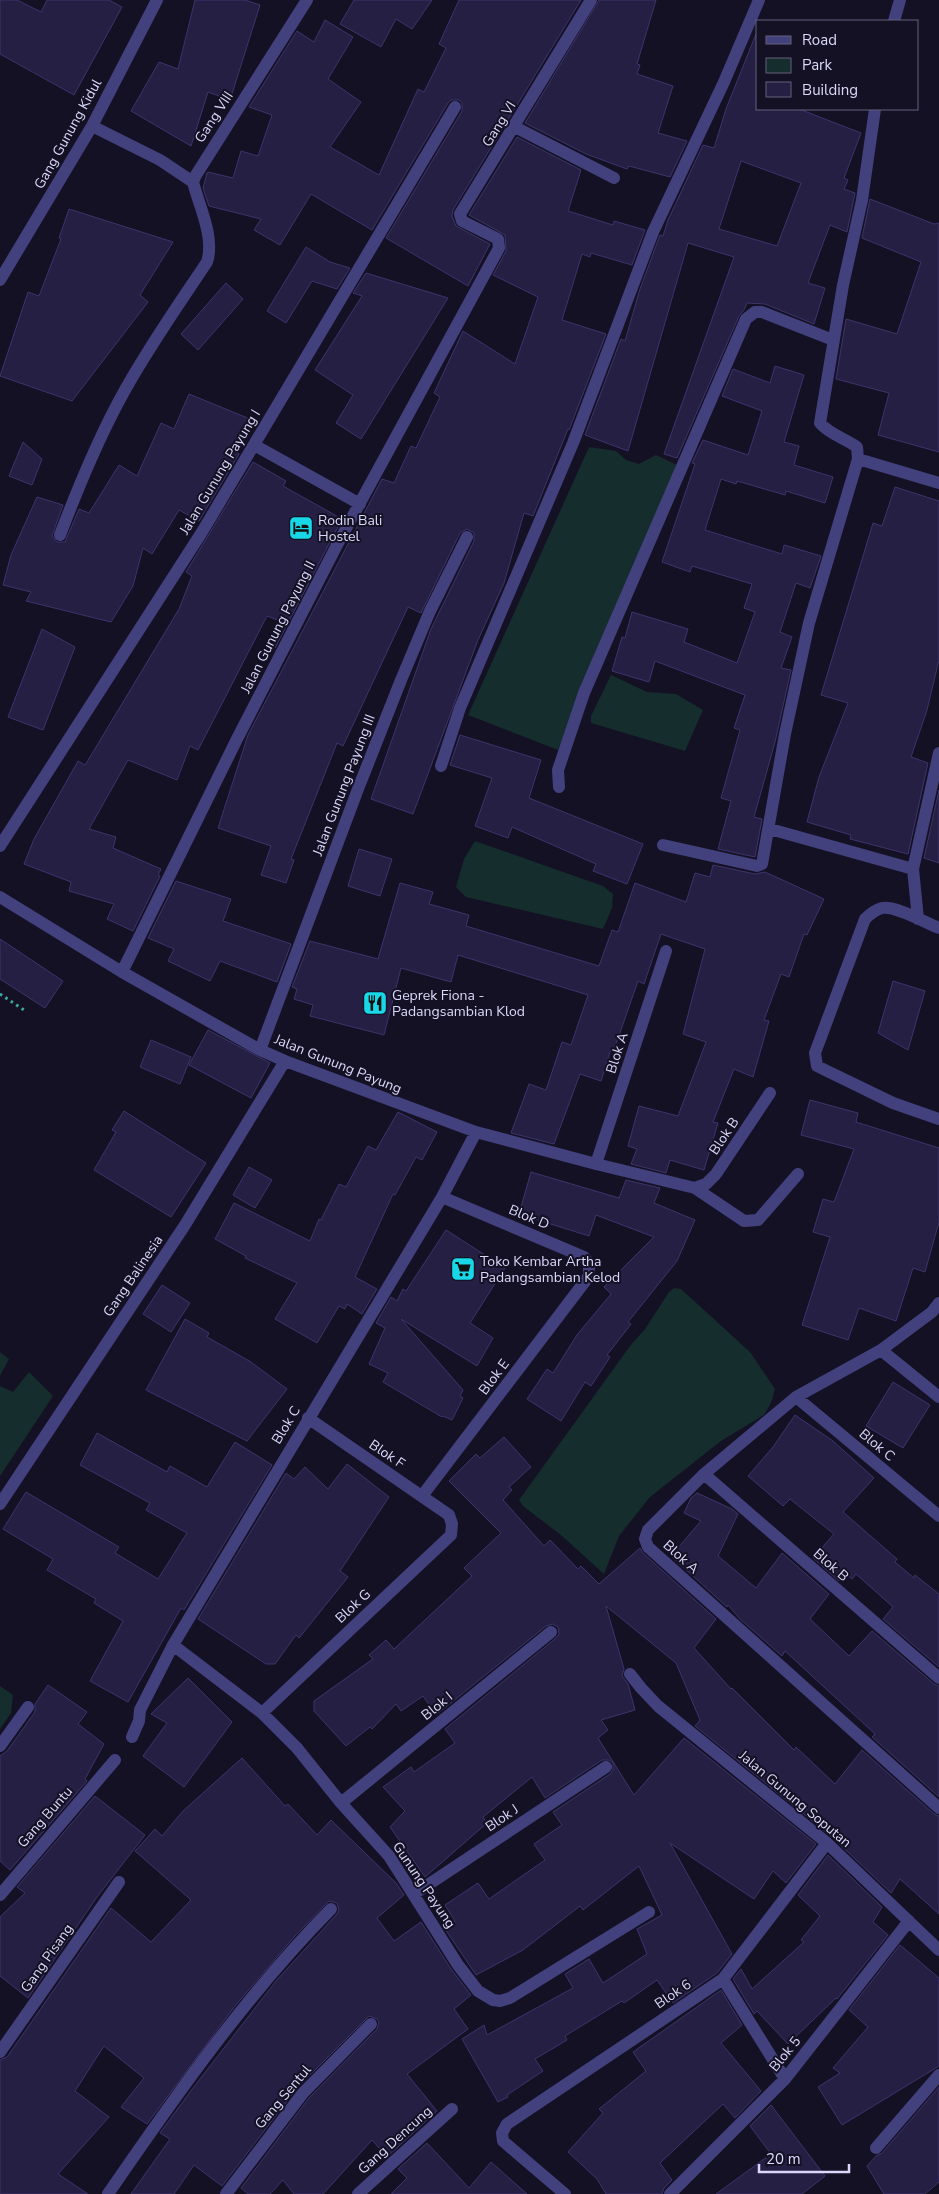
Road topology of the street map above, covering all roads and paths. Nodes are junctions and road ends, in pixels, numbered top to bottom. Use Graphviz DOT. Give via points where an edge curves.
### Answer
graph roads {
  1 [pos="157,0"];
  2 [pos="307,0"];
  3 [pos="591,0"];
  4 [pos="759,0"];
  5 [pos="900,0"];
  6 [pos="894,20"];
  7 [pos="455,107"];
  8 [pos="875,110"];
  9 [pos="92,126"];
  10 [pos="514,127"];
  11 [pos="614,178"];
  12 [pos="193,182"];
  13 [pos="499,248"];
  14 [pos="0,280"];
  15 [pos="833,340"];
  16 [pos="254,445"];
  17 [pos="858,459"];
  18 [pos="939,483"];
  19 [pos="360,504"];
  20 [pos="60,535"];
  21 [pos="467,537"];
  22 [pos="939,753"];
  23 [pos="441,766"];
  24 [pos="558,788"];
  25 [pos="770,829"];
  26 [pos="663,845"];
  27 [pos="0,846"];
  28 [pos="913,870"];
  29 [pos="0,897"];
  30 [pos="918,919"];
  31 [pos="939,928"];
  32 [pos="666,951"];
  33 [pos="122,972"];
  34 [pos="0,994"];
  35 [pos="24,1010"];
  36 [pos="260,1050"];
  37 [pos="285,1061"];
  38 [pos="770,1093"];
  39 [pos="939,1120"];
  40 [pos="476,1132"];
  41 [pos="596,1164"];
  42 [pos="798,1174"];
  43 [pos="695,1188"];
  44 [pos="442,1197"];
  45 [pos="589,1276"];
  46 [pos="939,1303"];
  47 [pos="881,1350"];
  48 [pos="939,1396"];
  49 [pos="796,1397"];
  50 [pos="308,1418"];
  51 [pos="704,1474"];
  52 [pos="422,1496"];
  53 [pos="0,1504"];
  54 [pos="449,1515"];
  55 [pos="939,1516"];
  56 [pos="552,1632"];
  57 [pos="173,1645"];
  58 [pos="630,1674"];
  59 [pos="939,1678"];
  60 [pos="28,1707"];
  61 [pos="262,1713"];
  62 [pos="132,1737"];
  63 [pos="0,1746"];
  64 [pos="114,1760"];
  65 [pos="606,1767"];
  66 [pos="341,1803"];
  67 [pos="939,1808"];
  68 [pos="827,1843"];
  69 [pos="119,1882"];
  70 [pos="414,1894"];
  71 [pos="0,1895"];
  72 [pos="331,1909"];
  73 [pos="649,1912"];
  74 [pos="909,1921"];
  75 [pos="939,1950"];
  76 [pos="723,1979"];
  77 [pos="370,2024"];
  78 [pos="0,2052"];
  79 [pos="939,2075"];
  80 [pos="785,2079"];
  81 [pos="452,2109"];
  82 [pos="876,2148"];
  83 [pos="108,2194"];
  84 [pos="226,2194"];
  85 [pos="358,2194"];
  86 [pos="565,2194"];
  87 [pos="670,2194"];
  1 -- 9 [label="street, Gang Gunung Kidul"];
  2 -- 12 [label="street, Gang VIII"];
  3 -- 10 [label="street, Gang VI"];
  4 -- 23 [label="street" via="653,232 573,443 460,708"];
  5 -- 6 [label="street"];
  7 -- 16 [label="street, Jalan Gunung Payung I"];
  8 -- 15 [label="street" via="862,200"];
  9 -- 12 [label="street" via="160,160"];
  9 -- 14 [label="street, Gang Gunung Kidul"];
  10 -- 11 [label="street"];
  10 -- 13 [label="street, Gang VI" via="460,218 498,239"];
  12 -- 20 [label="street" via="209,241 207,262 125,390 82,478"];
  13 -- 19 [label="street, Jalan Gunung Payung II"];
  15 -- 17 [label="street" via="820,423 857,448"];
  15 -- 24 [label="street" via="762,312 754,312 746,319 584,693 558,770"];
  16 -- 19 [label="street"];
  16 -- 27 [label="street, Jalan Gunung Payung I" via="197,540"];
  17 -- 18 [label="street"];
  17 -- 25 [label="street" via="809,623 785,734"];
  19 -- 33 [label="street, Jalan Gunung Payung II" via="237,739"];
  21 -- 36 [label="street, Jalan Gunung Payung III" via="430,611 401,680"];
  22 -- 28 [label="street"];
  25 -- 26 [label="street" via="759,866"];
  25 -- 28 [label="street"];
  28 -- 30 [label="street"];
  29 -- 33 [label="street, Jalan Gunung Payung"];
  30 -- 31 [label="street"];
  30 -- 39 [label="street" via="884,907 865,919 815,1053 817,1066 893,1103"];
  32 -- 41 [label="street, Blok A"];
  33 -- 36 [label="street, Jalan Gunung Payung"];
  34 -- 35 [label="path"];
  36 -- 37 [label="street, Jalan Gunung Payung"];
  37 -- 40 [label="street, Jalan Gunung Payung"];
  37 -- 53 [label="street, Gang Balinesia" via="185,1225"];
  38 -- 43 [label="street, Blok B" via="716,1174 706,1184"];
  40 -- 41 [label="street, Jalan Gunung Payung"];
  40 -- 44 [label="street, Blok C"];
  41 -- 43 [label="street, Jalan Gunung Payung"];
  42 -- 43 [label="street" via="758,1220 744,1221"];
  44 -- 45 [label="street, Blok D" via="584,1257"];
  44 -- 50 [label="street, Blok C"];
  45 -- 52 [label="street, Blok E"];
  46 -- 47 [label="street, Blok A" via="932,1312"];
  47 -- 48 [label="street"];
  47 -- 49 [label="street, Blok A"];
  49 -- 51 [label="street, Blok A"];
  49 -- 55 [label="street, Blok C"];
  50 -- 52 [label="street, Blok F"];
  50 -- 57 [label="street, Blok C"];
  51 -- 59 [label="street, Blok B"];
  51 -- 67 [label="street, Blok A" via="648,1530 645,1539 648,1547"];
  52 -- 54 [label="street, Blok F"];
  54 -- 61 [label="street, Blok G" via="451,1535"];
  56 -- 66 [label="street, Blok I"];
  57 -- 61 [label="street, Gunung Payung"];
  57 -- 62 [label="street, Blok C" via="140,1710"];
  58 -- 68 [label="street, Jalan Gunung Soputan" via="658,1706"];
  60 -- 63 [label="street"];
  61 -- 66 [label="street, Gunung Payung" via="297,1748"];
  64 -- 71 [label="street, Gang Buntu"];
  65 -- 70 [label="street, Blok J"];
  66 -- 70 [label="street, Gunung Payung" via="389,1856"];
  68 -- 74 [label="street, Jalan Gunung Soputan"];
  68 -- 76 [label="street, Blok 6"];
  69 -- 78 [label="street, Gang Pisang"];
  70 -- 73 [label="street, Gunung Payung" via="478,1992 486,1998 500,2001 510,1998"];
  72 -- 83 [label="street" via="299,1941 246,2004"];
  74 -- 75 [label="street, Jalan Gunung Soputan"];
  74 -- 80 [label="street, Blok 5"];
  76 -- 80 [label="street"];
  76 -- 86 [label="street, Blok 6" via="507,2124 502,2133 503,2141"];
  77 -- 84 [label="street, Gang Sentul" via="303,2093"];
  79 -- 82 [label="street"];
  80 -- 87 [label="street, Blok 5"];
  81 -- 85 [label="street, Gang Dencung"];
}
